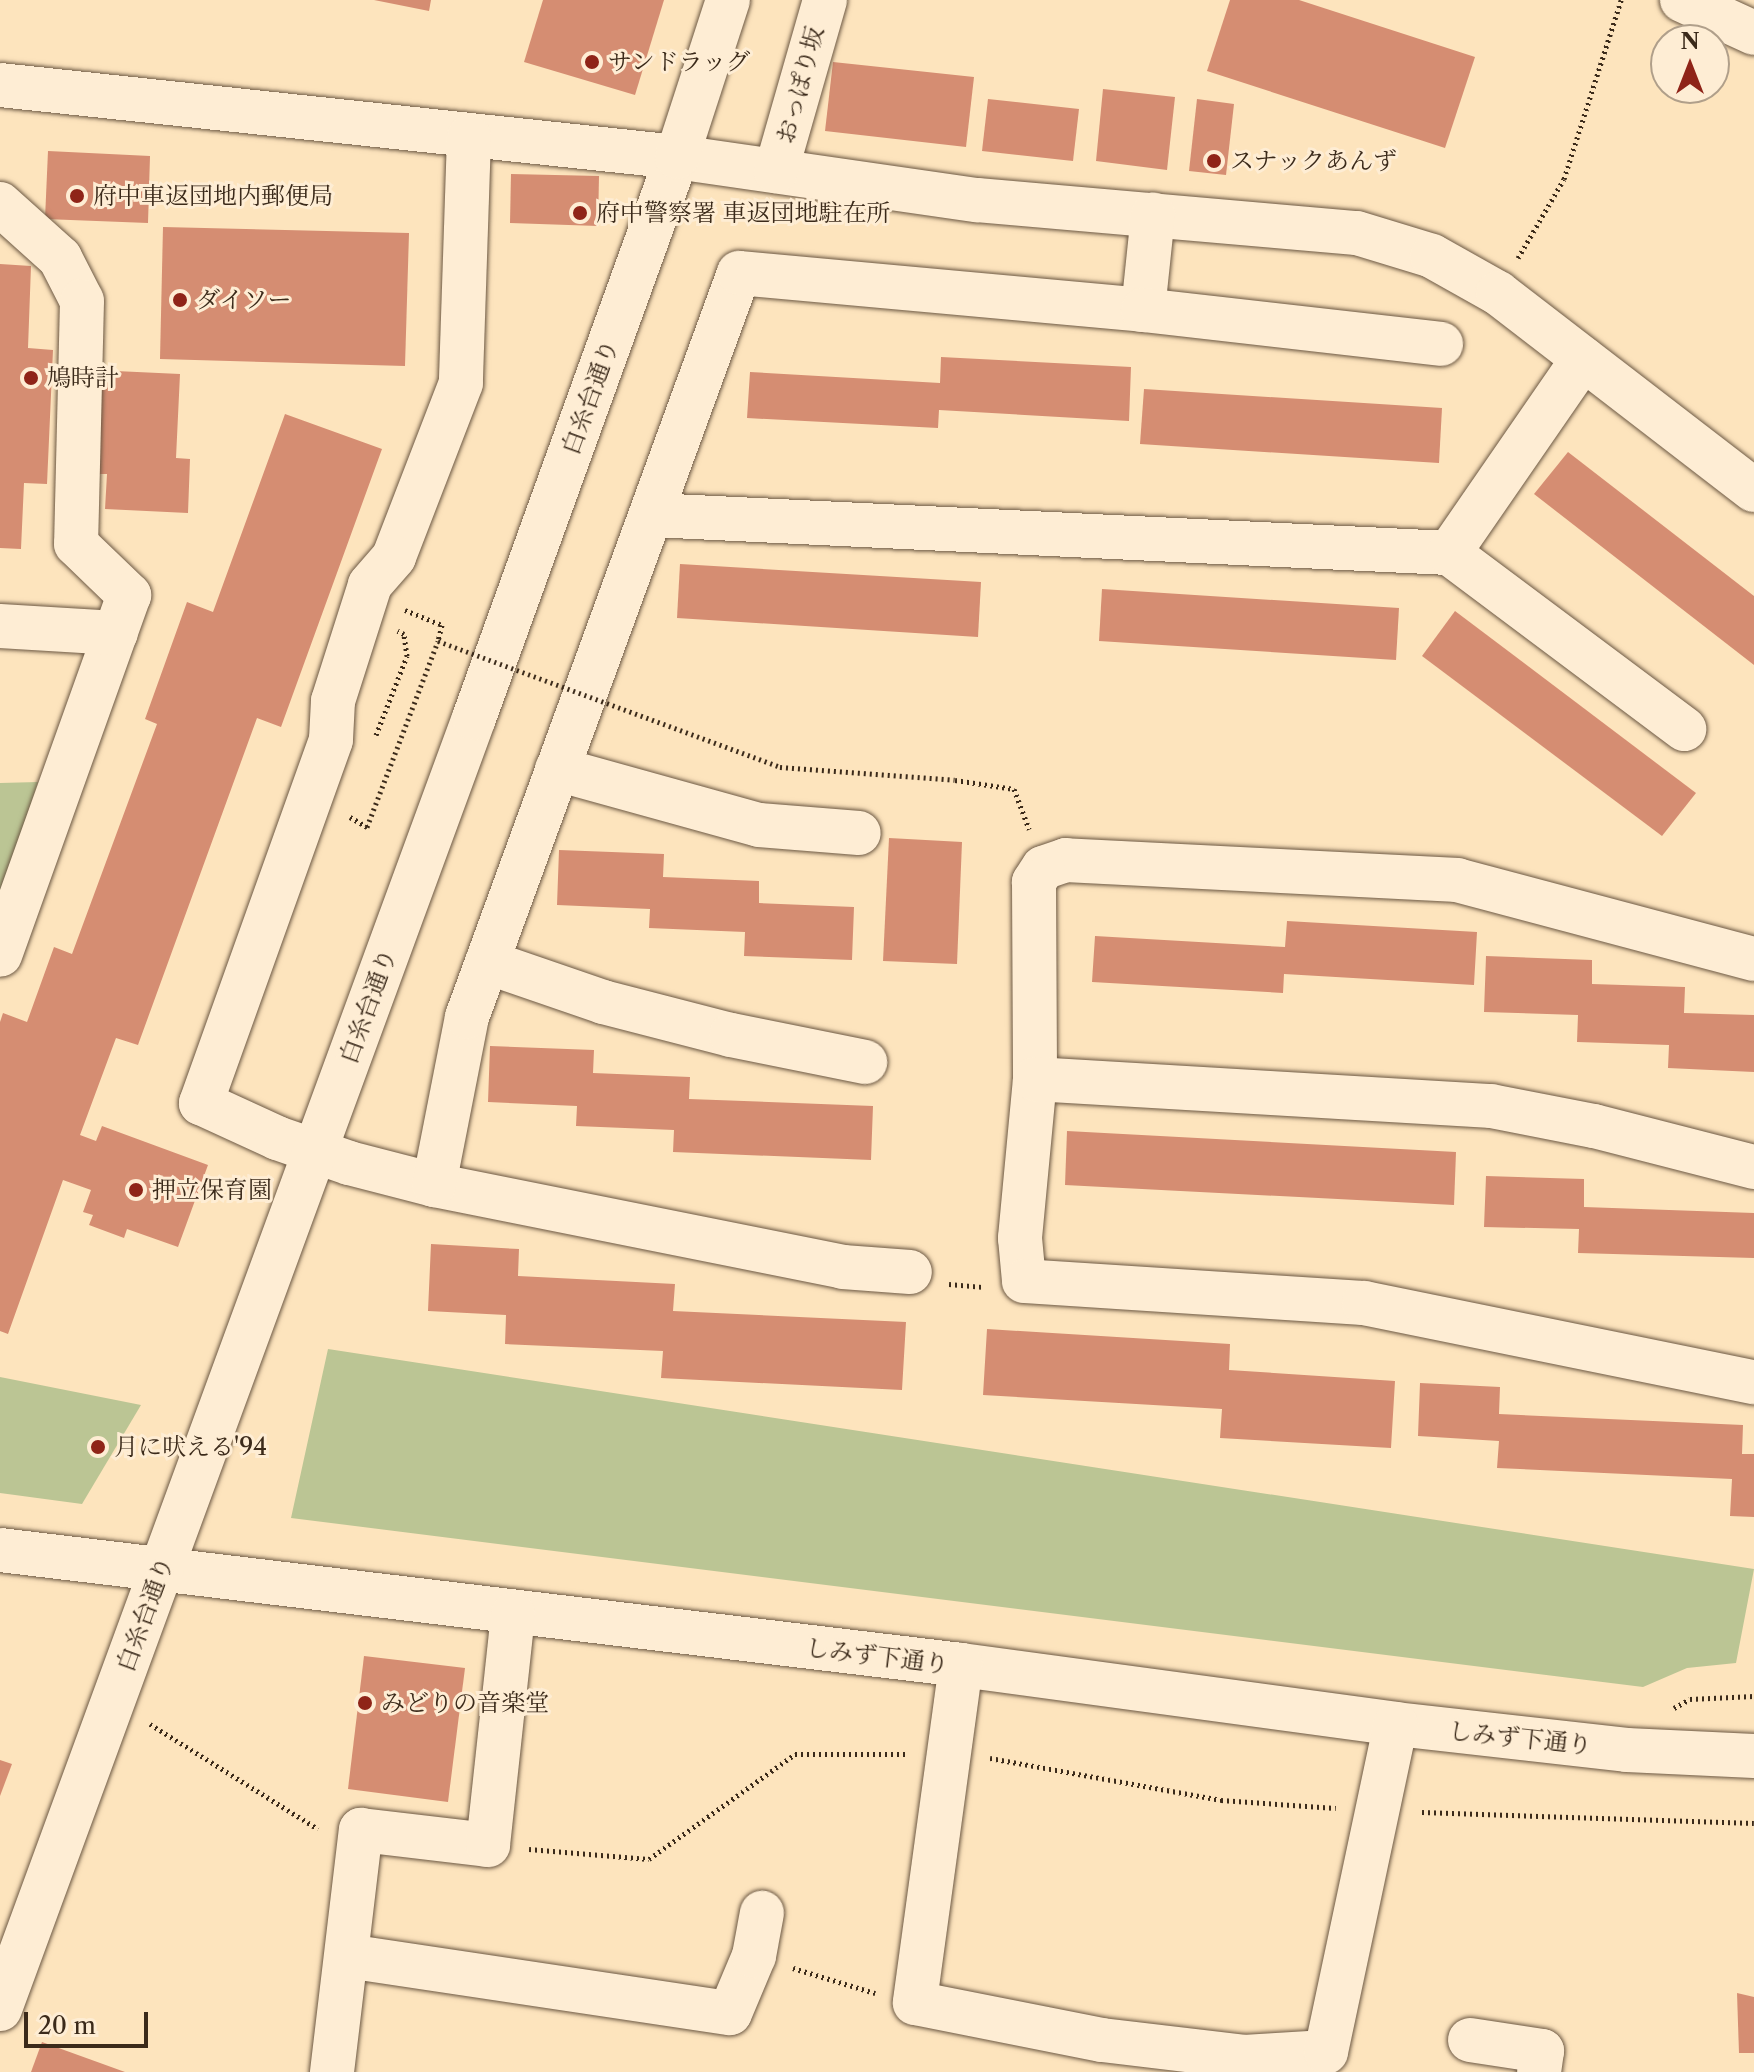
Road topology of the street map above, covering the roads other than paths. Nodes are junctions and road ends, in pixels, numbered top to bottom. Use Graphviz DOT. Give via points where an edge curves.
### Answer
graph roads {
  1 [pos="728,0"];
  2 [pos="825,0"];
  3 [pos="0,85"];
  4 [pos="469,137"];
  5 [pos="677,157"];
  6 [pos="776,171"];
  7 [pos="0,204"];
  8 [pos="1153,215"];
  9 [pos="1143,310"];
  10 [pos="1441,344"];
  11 [pos="1583,359"];
  12 [pos="1754,490"];
  13 [pos="652,515"];
  14 [pos="1449,553"];
  15 [pos="0,626"];
  16 [pos="116,633"];
  17 [pos="1684,729"];
  18 [pos="557,769"];
  19 [pos="859,833"];
  20 [pos="0,955"];
  21 [pos="1754,959"];
  22 [pos="487,962"];
  23 [pos="865,1062"];
  24 [pos="1035,1079"];
  25 [pos="315,1151"];
  26 [pos="1754,1167"];
  27 [pos="434,1185"];
  28 [pos="910,1272"];
  29 [pos="1754,1382"];
  30 [pos="0,1550"];
  31 [pos="160,1571"];
  32 [pos="513,1614"];
  33 [pos="961,1665"];
  34 [pos="1396,1724"];
  35 [pos="1754,1756"];
  36 [pos="762,1913"];
  37 [pos="347,1956"];
  38 [pos="0,2009"];
  39 [pos="1470,2040"];
  40 [pos="332,2072"];
  41 [pos="1539,2072"];
  1 -- 5 [label="street, 白糸台通り"];
  2 -- 6 [label="street, おっぽり坂"];
  3 -- 4 [label="street"];
  4 -- 5 [label="street"];
  4 -- 25 [label="street" via="461,383 394,557 370,585 333,701 331,740 201,1103"];
  5 -- 6 [label="street"];
  5 -- 25 [label="street, 白糸台通り"];
  6 -- 8 [label="street" via="977,200"];
  7 -- 16 [label="street" via="60,258 82,301 76,544 129,595"];
  8 -- 9 [label="street"];
  8 -- 11 [label="street" via="1357,233 1432,256 1498,293"];
  9 -- 10 [label="street"];
  9 -- 13 [label="street" via="739,273"];
  11 -- 12 [label="street"];
  11 -- 14 [label="street"];
  13 -- 14 [label="street"];
  13 -- 18 [label="street"];
  14 -- 17 [label="street"];
  15 -- 16 [label="street"];
  16 -- 20 [label="street"];
  18 -- 19 [label="street" via="759,825"];
  18 -- 22 [label="street"];
  21 -- 24 [label="street" via="1458,880 1066,860 1043,868 1034,882"];
  22 -- 23 [label="street" via="617,1006"];
  22 -- 27 [label="street" via="467,1017"];
  24 -- 26 [label="street" via="1491,1106"];
  24 -- 29 [label="street" via="1020,1238 1024,1281 1364,1303"];
  25 -- 27 [label="street"];
  25 -- 31 [label="street, 白糸台通り"];
  27 -- 28 [label="street" via="843,1267"];
  30 -- 31 [label="street, しみず下通り"];
  31 -- 32 [label="street, しみず下通り"];
  31 -- 38 [label="street, 白糸台通り"];
  32 -- 33 [label="street, しみず下通り"];
  32 -- 37 [label="street" via="488,1845 361,1830"];
  33 -- 34 [label="street, しみず下通り"];
  33 -- 34 [label="street" via="915,2003 1118,2042 1244,2057 1326,2052"];
  34 -- 35 [label="street, しみず下通り" via="1627,1750"];
  36 -- 37 [label="street" via="754,1956 730,2013"];
  37 -- 40 [label="street"];
  39 -- 41 [label="street" via="1542,2051"];
}
